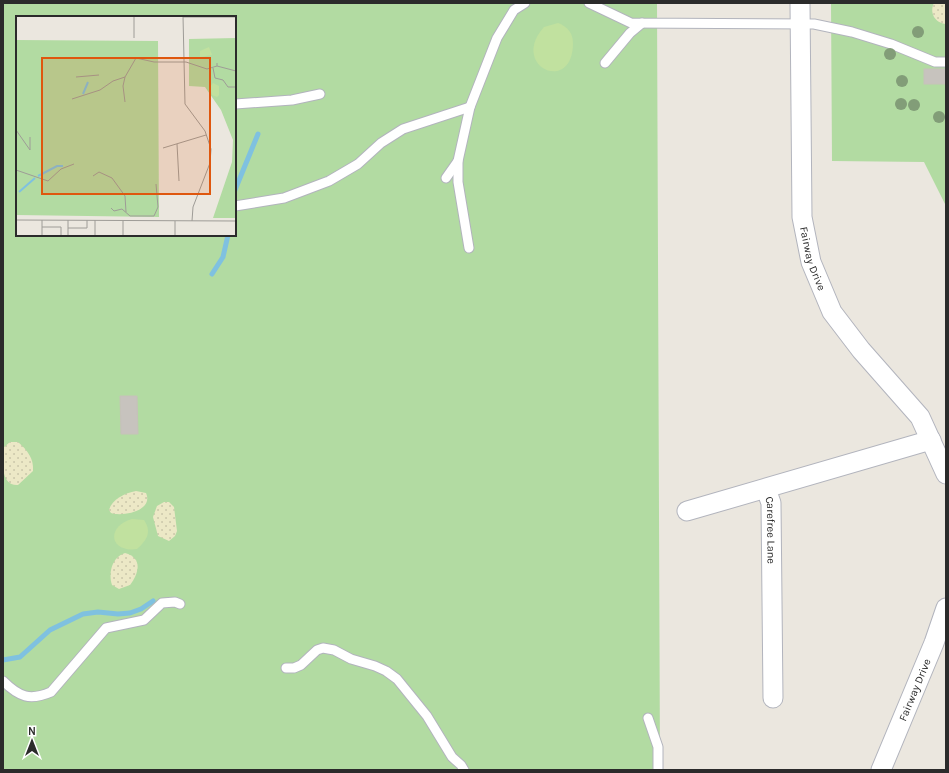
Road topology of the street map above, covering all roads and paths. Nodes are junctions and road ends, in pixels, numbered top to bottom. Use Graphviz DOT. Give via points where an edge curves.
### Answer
graph roads {
  1 [pos="525,3"];
  2 [pos="589,3"];
  3 [pos="800,3"];
  4 [pos="642,24"];
  5 [pos="800,24"];
  6 [pos="946,62"];
  7 [pos="605,63"];
  8 [pos="320,94"];
  9 [pos="236,104"];
  10 [pos="470,107"];
  11 [pos="458,161"];
  12 [pos="446,178"];
  13 [pos="236,206"];
  14 [pos="469,248"];
  15 [pos="931,440"];
  16 [pos="946,474"];
  17 [pos="766,489"];
  18 [pos="687,511"];
  19 [pos="180,604"];
  20 [pos="946,608"];
  21 [pos="286,668"];
  22 [pos="3,681"];
  23 [pos="773,698"];
  24 [pos="648,718"];
  25 [pos="464,770"];
  26 [pos="658,770"];
  27 [pos="881,770"];
  1 -- 10 [label="lane" via="514,10 497,38"];
  2 -- 4 [label="lane" via="631,24"];
  3 -- 5 [label="street, Fairway Drive"];
  4 -- 5 [label="lane"];
  4 -- 7 [label="lane" via="630,33"];
  5 -- 6 [label="lane" via="814,24 852,32 935,62"];
  5 -- 15 [label="street, Fairway Drive" via="802,217 811,262 832,312 861,350 920,417"];
  8 -- 9 [label="lane" via="292,100"];
  10 -- 11 [label="lane"];
  10 -- 13 [label="lane" via="403,128 381,143 358,164 329,181 284,198"];
  11 -- 12 [label="lane"];
  11 -- 14 [label="lane" via="458,182"];
  15 -- 16 [label="street, Fairway Drive"];
  15 -- 17 [label="street, Carefree Lane"];
  17 -- 18 [label="street"];
  17 -- 23 [label="street, Carefree Lane" via="771,503"];
  19 -- 22 [label="lane" via="162,603 144,620 106,628 47,694 31,698 23,696"];
  20 -- 27 [label="street, Fairway Drive"];
  21 -- 25 [label="lane" via="301,665 317,650 323,648 386,671 397,679 427,716 452,757"];
  24 -- 26 [label="lane" via="658,747"];
}
